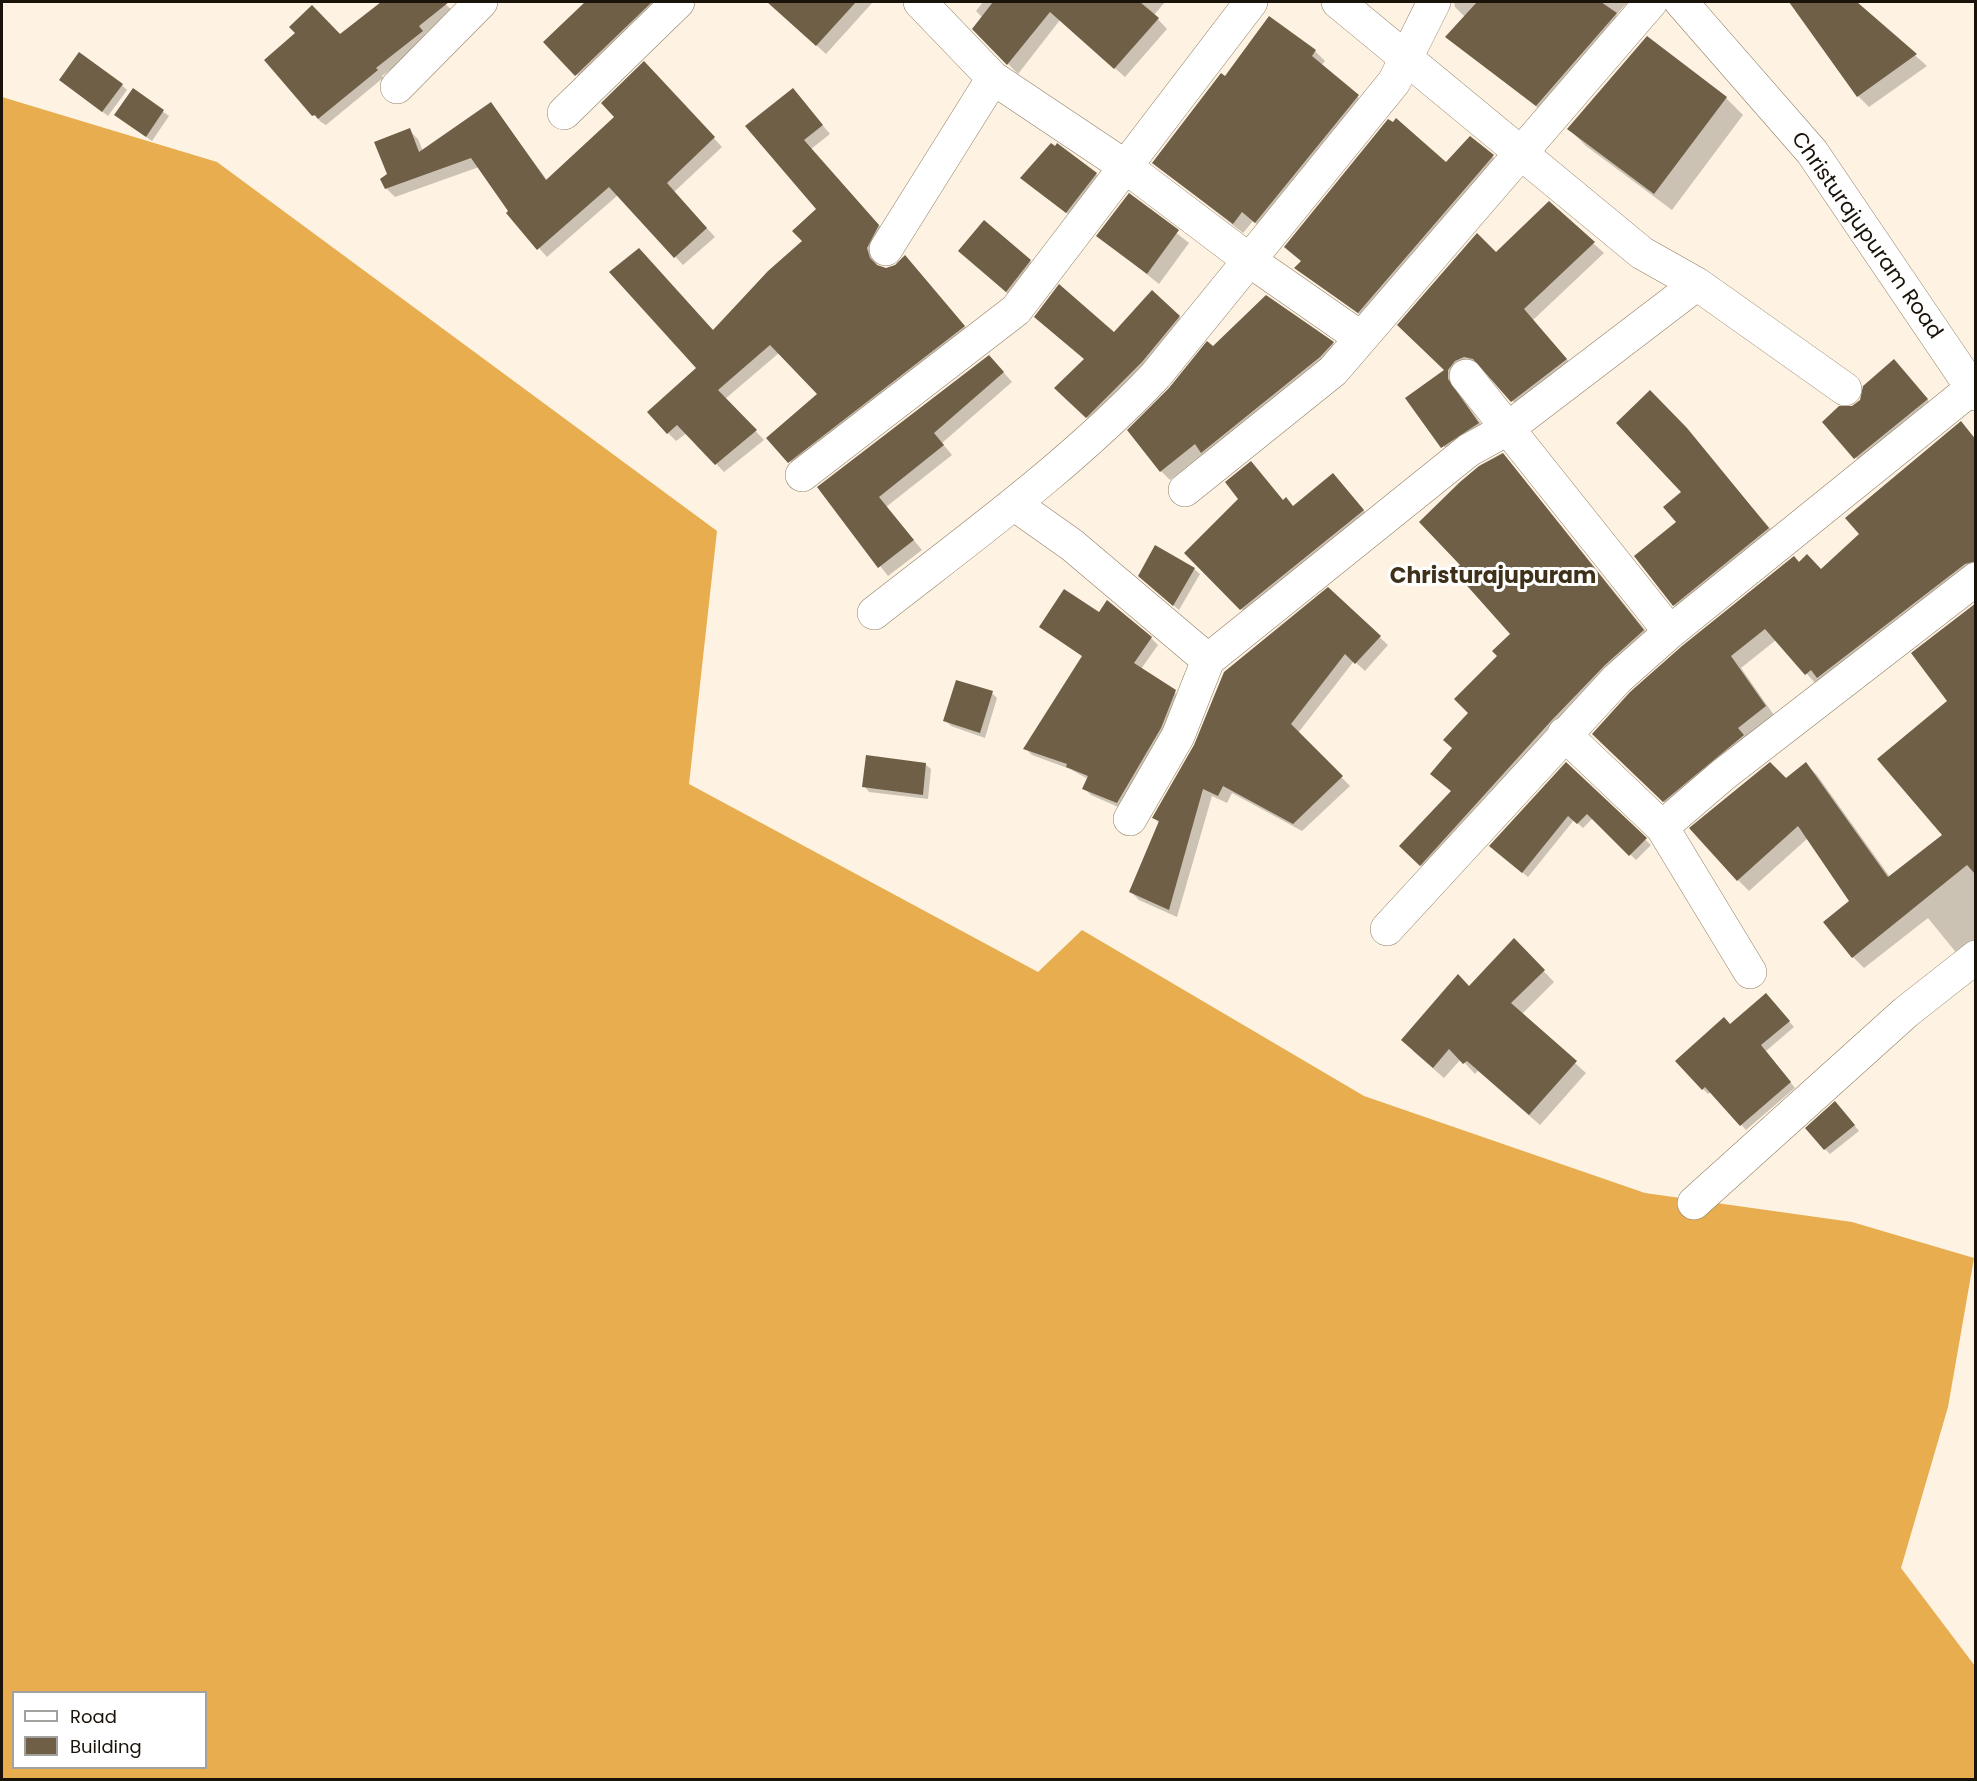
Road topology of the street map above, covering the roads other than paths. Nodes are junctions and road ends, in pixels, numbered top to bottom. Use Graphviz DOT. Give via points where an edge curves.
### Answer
graph roads {
  1 [pos="481,2"];
  2 [pos="678,2"];
  3 [pos="920,2"];
  4 [pos="1251,2"];
  5 [pos="1338,2"];
  6 [pos="1434,2"];
  7 [pos="1651,2"];
  8 [pos="1680,2"];
  9 [pos="1406,58"];
  10 [pos="993,78"];
  11 [pos="397,87"];
  12 [pos="564,113"];
  13 [pos="1523,152"];
  14 [pos="1126,167"];
  15 [pos="886,249"];
  16 [pos="1249,260"];
  17 [pos="1697,284"];
  18 [pos="1361,338"];
  19 [pos="1466,375"];
  20 [pos="1845,389"];
  21 [pos="1973,392"];
  22 [pos="1507,429"];
  23 [pos="802,475"];
  24 [pos="1185,490"];
  25 [pos="1014,504"];
  26 [pos="1976,579"];
  27 [pos="874,613"];
  28 [pos="1670,632"];
  29 [pos="1208,660"];
  30 [pos="1564,735"];
  31 [pos="1130,819"];
  32 [pos="1662,827"];
  33 [pos="1387,928"];
  34 [pos="1976,957"];
  35 [pos="1750,972"];
  36 [pos="1694,1203"];
  1 -- 11 [label="street"];
  2 -- 12 [label="street"];
  3 -- 10 [label="street"];
  4 -- 14 [label="street"];
  5 -- 9 [label="street"];
  6 -- 9 [label="street"];
  7 -- 13 [label="street"];
  8 -- 21 [label="street, Christurajupuram Road" via="1812,152"];
  9 -- 13 [label="street"];
  9 -- 16 [label="street" via="1394,82"];
  10 -- 14 [label="street"];
  10 -- 15 [label="street"];
  13 -- 17 [label="street" via="1642,253"];
  13 -- 18 [label="street"];
  14 -- 16 [label="street"];
  14 -- 23 [label="street" via="1016,310"];
  16 -- 18 [label="street"];
  16 -- 25 [label="street" via="1121,412"];
  17 -- 20 [label="street"];
  17 -- 22 [label="street"];
  18 -- 24 [label="street" via="1333,371"];
  19 -- 22 [label="street"];
  21 -- 28 [label="street"];
  22 -- 28 [label="street"];
  22 -- 29 [label="street" via="1469,450"];
  25 -- 27 [label="street"];
  25 -- 29 [label="street" via="1072,545"];
  26 -- 32 [label="street" via="1724,774"];
  28 -- 30 [label="street" via="1617,679"];
  29 -- 31 [label="street" via="1178,736"];
  30 -- 32 [label="street"];
  30 -- 33 [label="street"];
  32 -- 35 [label="street"];
  34 -- 36 [label="street" via="1906,1012"];
}
